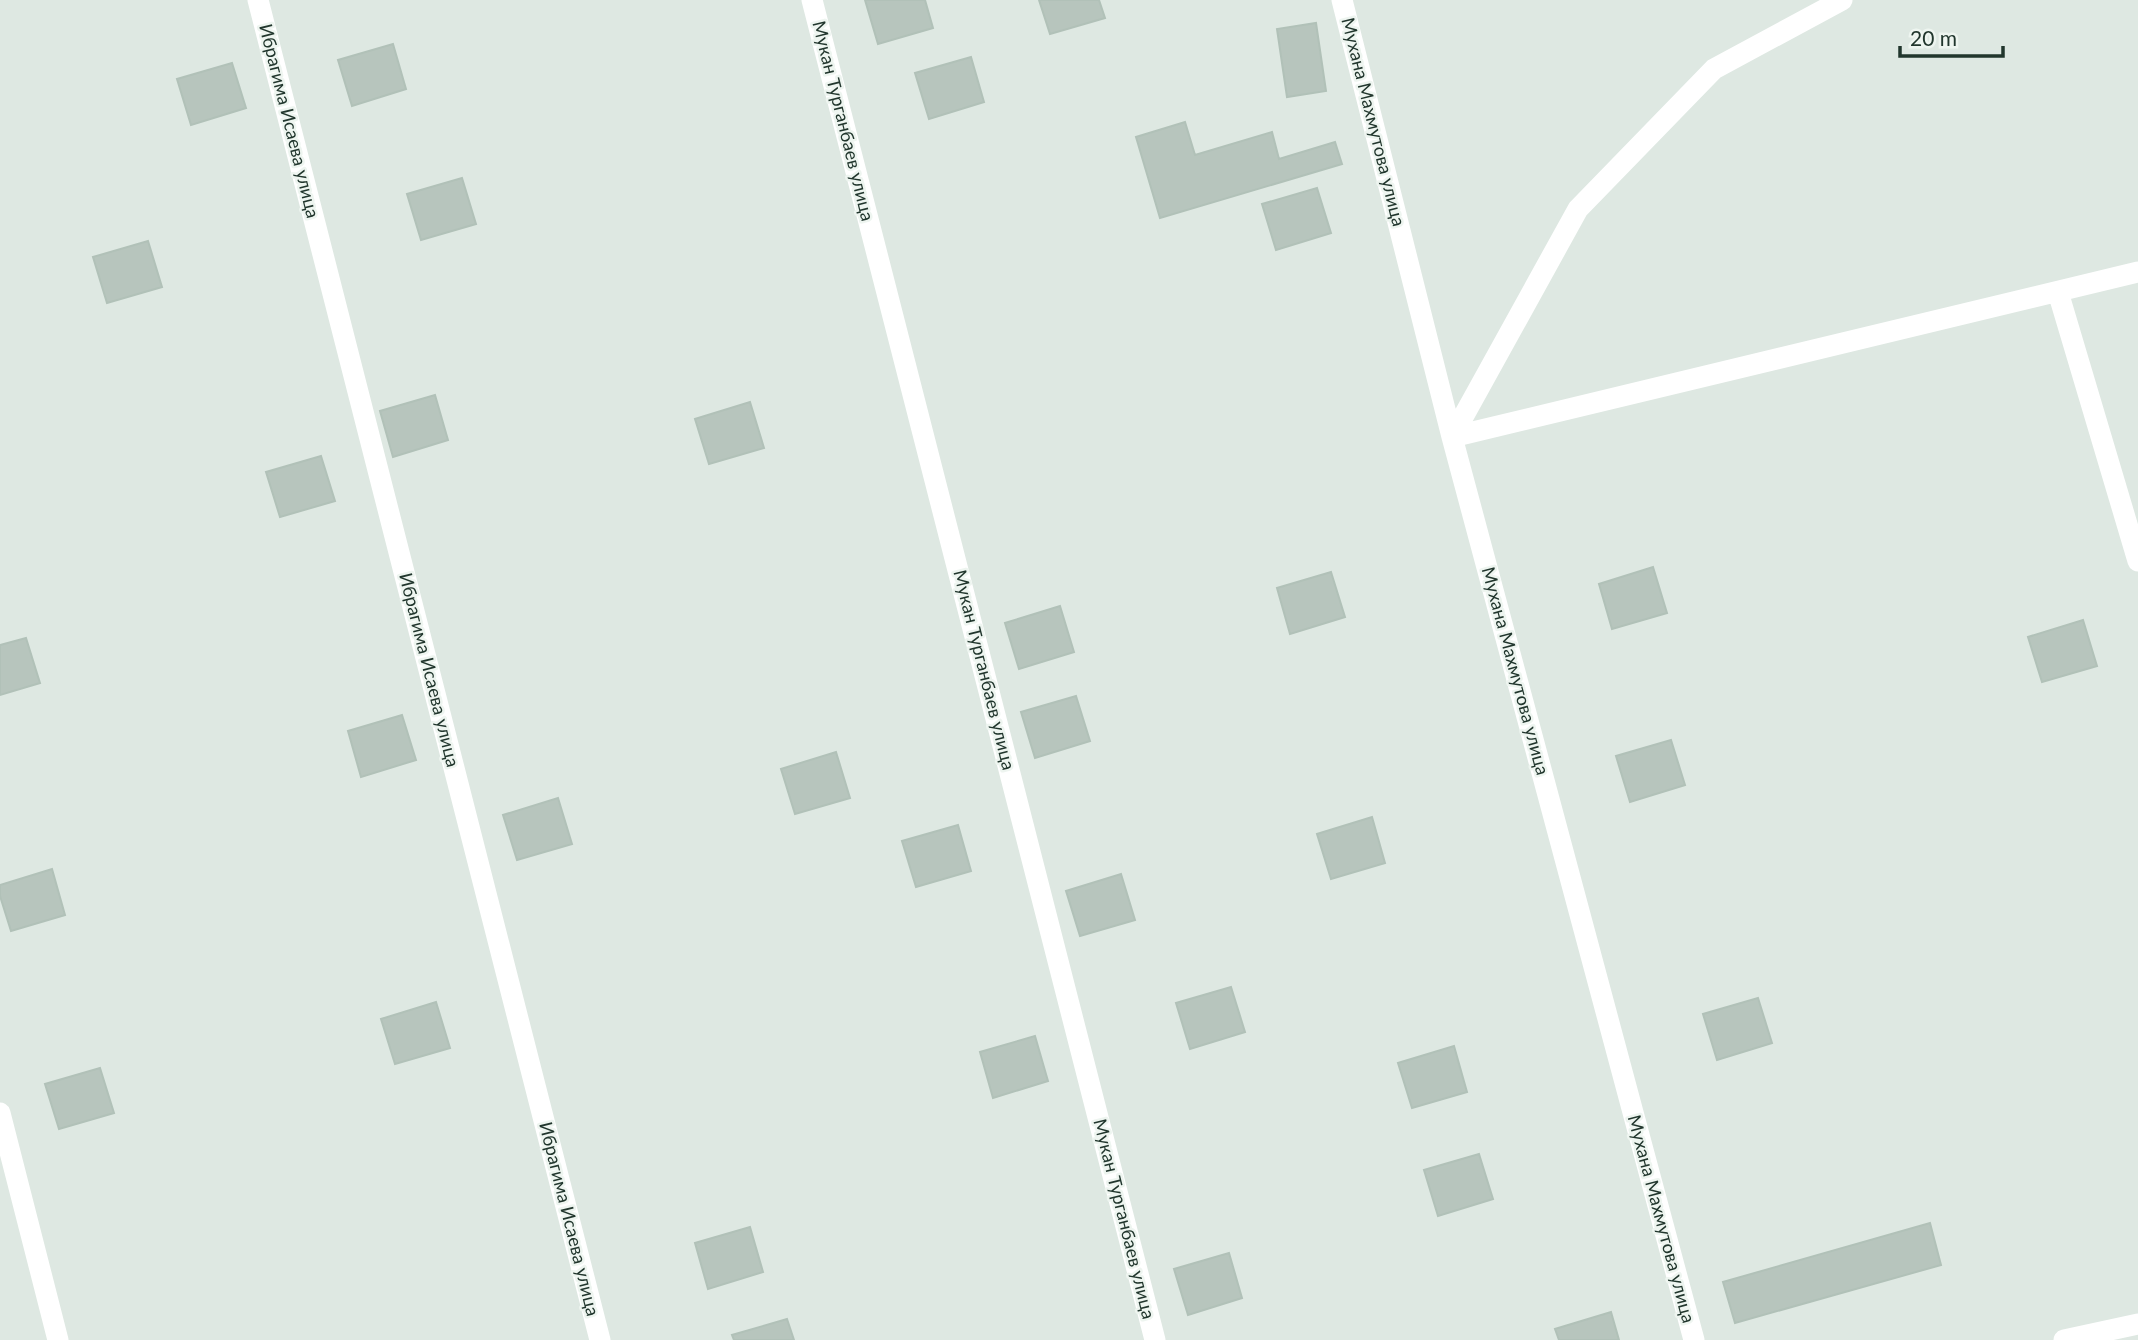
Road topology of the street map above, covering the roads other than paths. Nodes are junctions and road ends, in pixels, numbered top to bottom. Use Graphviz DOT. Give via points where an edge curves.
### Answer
graph roads {
  1 [pos="258,0"];
  2 [pos="812,0"];
  3 [pos="1342,0"];
  4 [pos="1842,0"];
  5 [pos="2138,272"];
  6 [pos="2058,292"];
  7 [pos="1452,437"];
  8 [pos="2138,561"];
  9 [pos="0,1113"];
  10 [pos="2138,1324"];
  11 [pos="58,1340"];
  12 [pos="600,1340"];
  13 [pos="1155,1340"];
  14 [pos="1694,1340"];
  15 [pos="2064,1340"];
  1 -- 12 [label="street, Ибрагима Исаева улица"];
  2 -- 13 [label="street, Мукан Турганбаев улица"];
  3 -- 7 [label="street, Мухана Махмутова улица"];
  4 -- 7 [label="street" via="1714,69 1578,209"];
  5 -- 6 [label="street"];
  6 -- 7 [label="street"];
  6 -- 8 [label="street"];
  7 -- 14 [label="street, Мухана Махмутова улица"];
  9 -- 11 [label="street"];
  10 -- 15 [label="street"];
}
